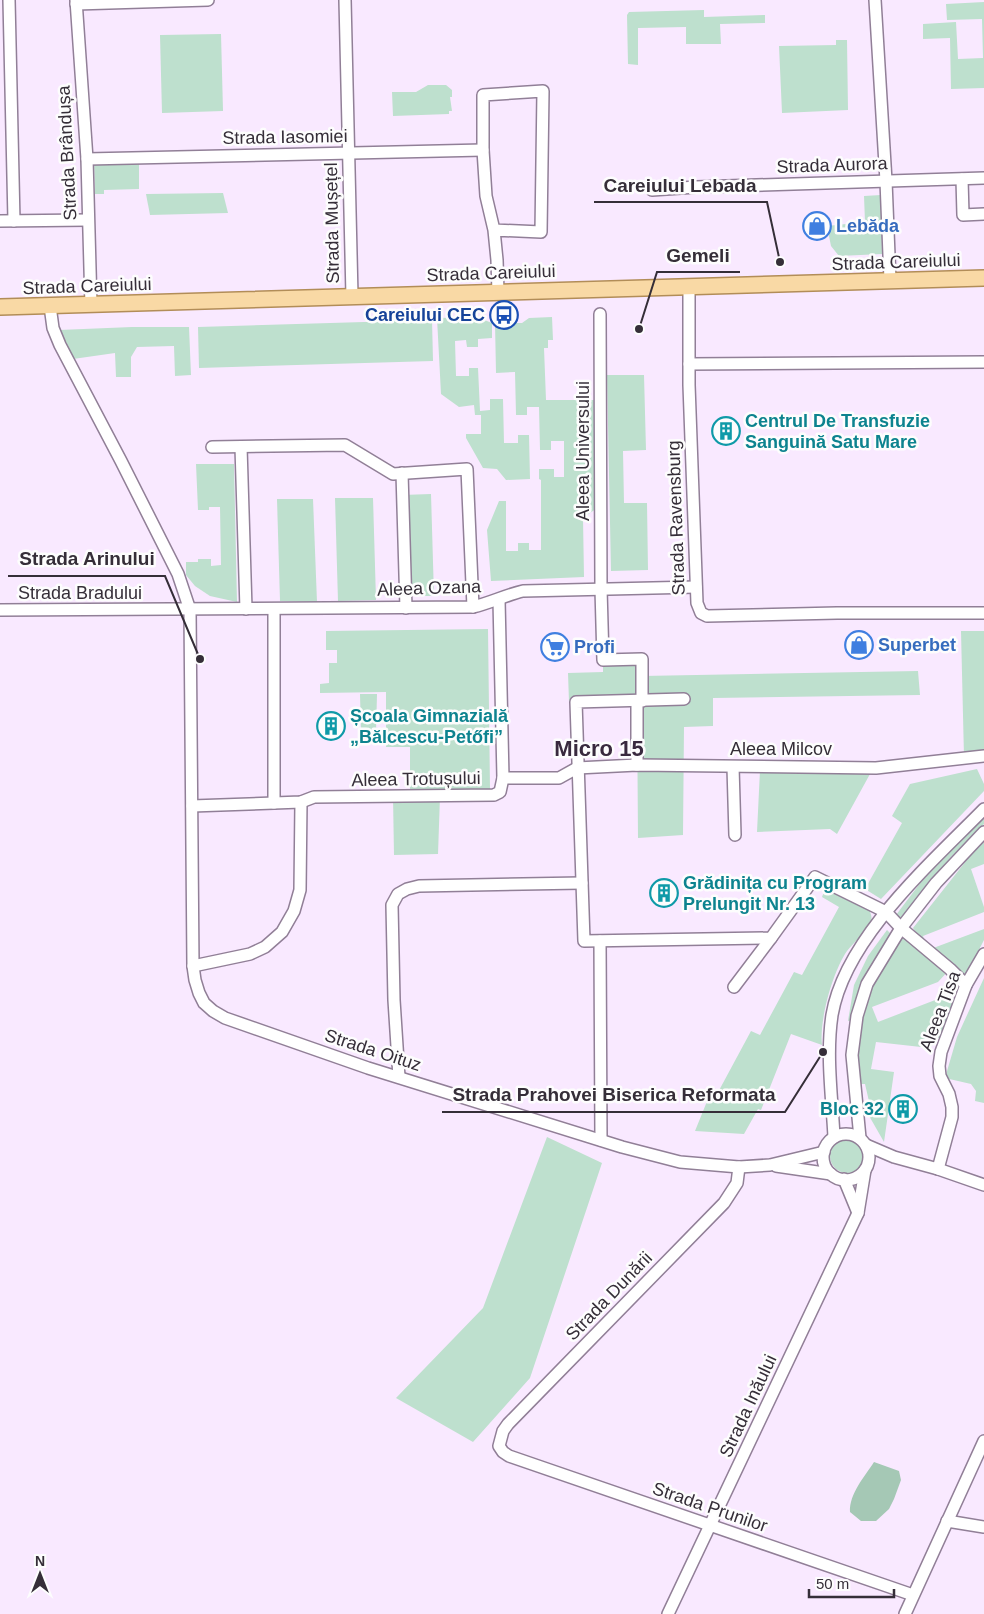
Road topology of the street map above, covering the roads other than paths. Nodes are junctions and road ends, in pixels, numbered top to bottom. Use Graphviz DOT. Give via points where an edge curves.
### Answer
graph roads {
  1 [pos="9,0"];
  2 [pos="208,0"];
  3 [pos="345,0"];
  4 [pos="875,0"];
  5 [pos="76,2"];
  6 [pos="483,150"];
  7 [pos="348,154"];
  8 [pos="88,159"];
  9 [pos="984,178"];
  10 [pos="962,179"];
  11 [pos="886,182"];
  12 [pos="652,190"];
  13 [pos="984,214"];
  14 [pos="88,220"];
  15 [pos="0,221"];
  16 [pos="14,221"];
  17 [pos="494,230"];
  18 [pos="984,278"];
  19 [pos="890,280"];
  20 [pos="689,286"];
  21 [pos="498,292"];
  22 [pos="352,296"];
  23 [pos="91,305"];
  24 [pos="50,306"];
  25 [pos="0,307"];
  26 [pos="600,314"];
  27 [pos="984,362"];
  28 [pos="689,364"];
  29 [pos="212,447"];
  30 [pos="241,447"];
  31 [pos="402,473"];
  32 [pos="696,587"];
  33 [pos="601,589"];
  34 [pos="499,600"];
  35 [pos="473,607"];
  36 [pos="406,608"];
  37 [pos="246,609"];
  38 [pos="274,609"];
  39 [pos="0,610"];
  40 [pos="190,610"];
  41 [pos="984,613"];
  42 [pos="684,699"];
  43 [pos="640,701"];
  44 [pos="984,756"];
  45 [pos="637,765"];
  46 [pos="734,767"];
  47 [pos="577,768"];
  48 [pos="503,778"];
  49 [pos="301,802"];
  50 [pos="274,803"];
  51 [pos="192,806"];
  52 [pos="984,809"];
  53 [pos="984,832"];
  54 [pos="735,834"];
  55 [pos="582,883"];
  56 [pos="886,912"];
  57 [pos="901,928"];
  58 [pos="770,938"];
  59 [pos="600,941"];
  60 [pos="984,954"];
  61 [pos="194,966"];
  62 [pos="966,984"];
  63 [pos="734,987"];
  64 [pos="399,1077"];
  65 [pos="834,1138"];
  66 [pos="601,1140"];
  67 [pos="863,1142"];
  68 [pos="824,1152"];
  69 [pos="894,1157"];
  70 [pos="770,1165"];
  71 [pos="867,1166"];
  72 [pos="739,1167"];
  73 [pos="938,1169"];
  74 [pos="831,1174"];
  75 [pos="844,1180"];
  76 [pos="984,1185"];
  77 [pos="858,1213"];
  78 [pos="984,1440"];
  79 [pos="499,1446"];
  80 [pos="947,1521"];
  81 [pos="711,1526"];
  82 [pos="984,1527"];
  83 [pos="913,1595"];
  84 [pos="668,1614"];
  85 [pos="905,1614"];
  1 -- 16 [label="street"];
  2 -- 5 [label="street"];
  3 -- 7 [label="street, Strada Mușețel"];
  4 -- 11 [label="street"];
  5 -- 8 [label="street, Strada Brândușa"];
  6 -- 7 [label="street, Strada Iasomiei"];
  6 -- 17 [label="street" via="486,196"];
  6 -- 17 [label="street" via="483,95 543,91 541,232"];
  7 -- 8 [label="street, Strada Iasomiei"];
  7 -- 22 [label="street, Strada Mușețel"];
  8 -- 14 [label="street, Strada Brândușa"];
  9 -- 10 [label="street, Strada Aurora"];
  10 -- 11 [label="street, Strada Aurora"];
  10 -- 13 [label="street" via="963,215"];
  11 -- 12 [label="street, Strada Aurora"];
  11 -- 19 [label="street"];
  14 -- 16 [label="street"];
  14 -- 23 [label="street, Strada Brândușa"];
  15 -- 16 [label="street"];
  17 -- 21 [label="street"];
  18 -- 19 [label="main road, Strada Careiului"];
  19 -- 20 [label="main road, Strada Careiului"];
  20 -- 21 [label="main road, Strada Careiului"];
  20 -- 28 [label="street, Strada Ravensburg"];
  21 -- 22 [label="main road, Strada Careiului"];
  22 -- 23 [label="main road, Strada Careiului"];
  23 -- 24 [label="main road, Strada Careiului"];
  24 -- 25 [label="main road, Strada Careiului"];
  24 -- 40 [label="street" via="53,328 60,345 178,574"];
  26 -- 33 [label="street, Aleea Universului"];
  27 -- 28 [label="street"];
  28 -- 32 [label="street, Strada Ravensburg"];
  29 -- 30 [label="street"];
  30 -- 31 [label="street" via="345,445 393,474"];
  30 -- 37 [label="street"];
  31 -- 35 [label="street" via="467,469"];
  31 -- 36 [label="street"];
  32 -- 33 [label="street, Aleea Ozana"];
  32 -- 41 [label="street, Strada Ravensburg" via="698,609 707,616"];
  33 -- 34 [label="street, Aleea Ozana" via="523,591"];
  33 -- 43 [label="street, Aleea Universului" via="602,660 642,660"];
  34 -- 35 [label="street, Aleea Ozana"];
  34 -- 48 [label="street"];
  35 -- 36 [label="street, Aleea Ozana"];
  36 -- 38 [label="street, Aleea Ozana"];
  37 -- 38 [label="street, Aleea Ozana"];
  37 -- 40 [label="street, Aleea Ozana"];
  38 -- 50 [label="street"];
  39 -- 40 [label="street, Strada Bradului"];
  40 -- 51 [label="street"];
  42 -- 43 [label="street"];
  43 -- 45 [label="street"];
  43 -- 47 [label="street" via="576,702"];
  44 -- 46 [label="street, Aleea Milcov" via="876,768"];
  45 -- 46 [label="street, Aleea Milcov"];
  45 -- 47 [label="street, Aleea Milcov"];
  46 -- 54 [label="street"];
  47 -- 48 [label="street, Aleea Trotușului" via="559,778"];
  47 -- 55 [label="street"];
  48 -- 49 [label="street, Aleea Trotușului" via="500,792 494,795 314,797"];
  49 -- 50 [label="street, Aleea Trotușului"];
  49 -- 61 [label="street" via="300,890 294,911 282,932 265,947 250,954"];
  50 -- 51 [label="street, Aleea Trotușului"];
  51 -- 61 [label="street"];
  52 -- 56 [label="street"];
  53 -- 57 [label="street" via="936,883"];
  55 -- 59 [label="street" via="584,941"];
  55 -- 64 [label="street" via="419,886 398,894 392,905 392,920"];
  56 -- 57 [label="street"];
  56 -- 58 [label="street" via="815,877"];
  56 -- 65 [label="street" via="844,973 832,1015 830,1056"];
  57 -- 62 [label="street"];
  57 -- 67 [label="street" via="867,984 858,1016 852,1055"];
  58 -- 59 [label="street"];
  58 -- 63 [label="street"];
  59 -- 66 [label="street"];
  60 -- 62 [label="street, Aleea Tisa"];
  61 -- 64 [label="street, Strada Oituz" via="198,993 204,1003 220,1014"];
  62 -- 73 [label="street, Aleea Tisa" via="938,1066 952,1107"];
  64 -- 66 [label="street, Strada Oituz"];
  65 -- 67 [label="street" via="852,1134"];
  65 -- 68 [label="street"];
  66 -- 72 [label="street, Strada Oituz" via="680,1162"];
  67 -- 69 [label="street"];
  67 -- 71 [label="street" via="869,1153"];
  68 -- 70 [label="street, Strada Oituz"];
  68 -- 74 [label="street" via="823,1160"];
  69 -- 71 [label="street"];
  69 -- 73 [label="street"];
  70 -- 72 [label="street, Strada Oituz"];
  70 -- 74 [label="street, Strada Oituz"];
  71 -- 75 [label="street" via="860,1176"];
  71 -- 77 [label="street, Strada Inăului"];
  72 -- 79 [label="street, Strada Dunării" via="736,1183 724,1203 508,1424 502,1431"];
  73 -- 76 [label="street"];
  74 -- 75 [label="street"];
  75 -- 77 [label="street"];
  77 -- 81 [label="street, Strada Inăului"];
  78 -- 80 [label="street"];
  79 -- 81 [label="street, Strada Prunilor" via="509,1456"];
  80 -- 82 [label="street"];
  80 -- 83 [label="street"];
  81 -- 83 [label="street, Strada Prunilor"];
  81 -- 84 [label="street, Strada Inăului"];
  83 -- 85 [label="street"];
}
